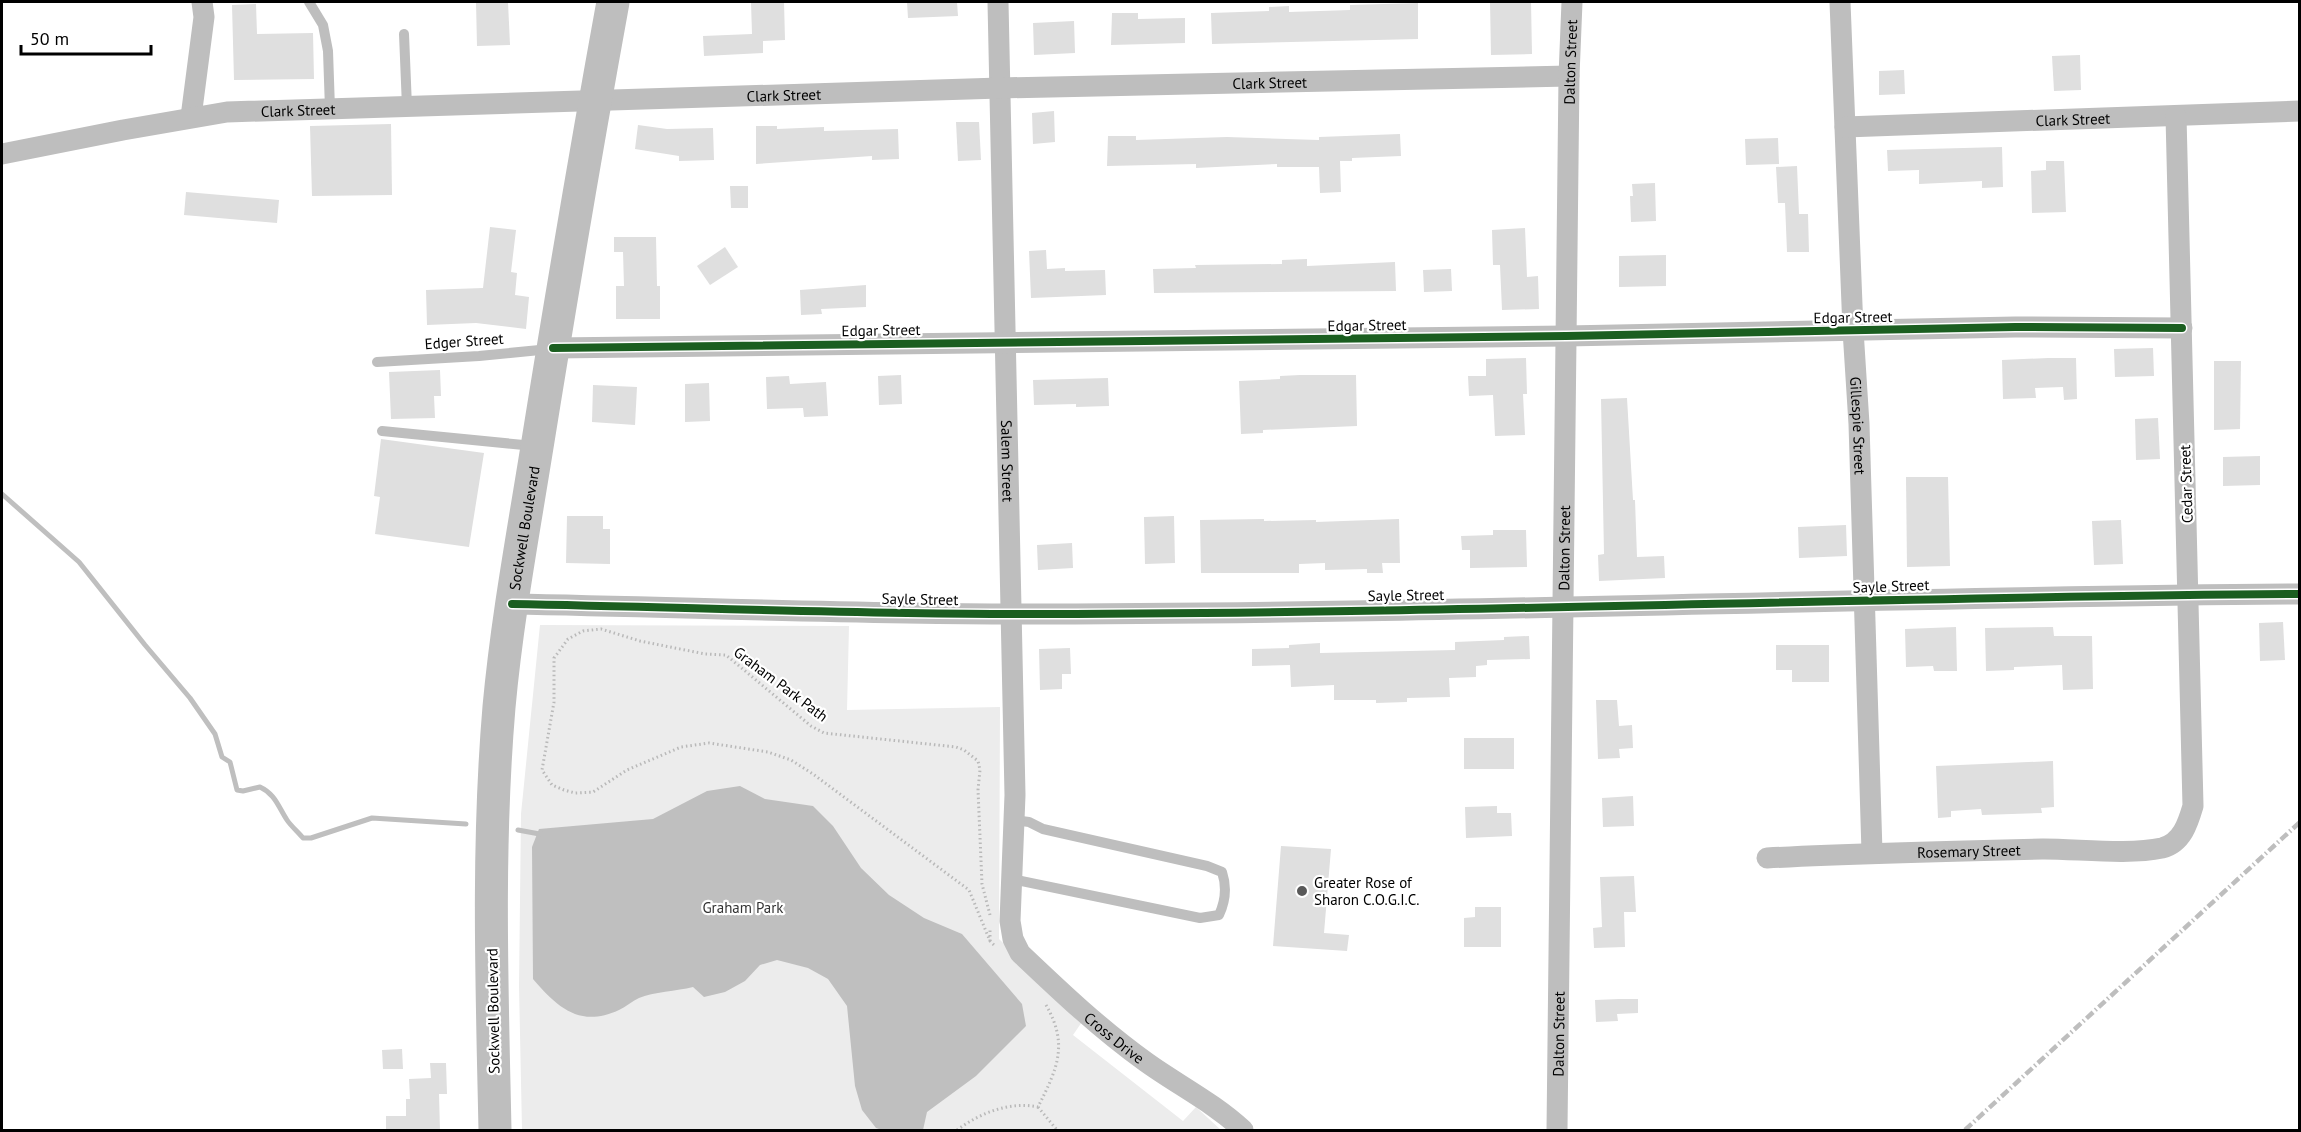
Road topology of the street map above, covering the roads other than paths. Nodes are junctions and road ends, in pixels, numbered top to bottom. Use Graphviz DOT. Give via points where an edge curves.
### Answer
graph roads {
  1 [pos="202,2"];
  2 [pos="309,2"];
  3 [pos="613,2"];
  4 [pos="998,2"];
  5 [pos="1572,2"];
  6 [pos="1840,2"];
  7 [pos="404,33"];
  8 [pos="1569,76"];
  9 [pos="1000,88"];
  10 [pos="595,102"];
  11 [pos="407,107"];
  12 [pos="330,109"];
  13 [pos="2300,111"];
  14 [pos="2176,116"];
  15 [pos="191,117"];
  16 [pos="1845,127"];
  17 [pos="2,154"];
  18 [pos="2182,328"];
  19 [pos="1853,330"];
  20 [pos="1566,336"];
  21 [pos="1007,343"];
  22 [pos="553,348"];
  23 [pos="377,362"];
  24 [pos="382,431"];
  25 [pos="537,447"];
  26 [pos="2189,594"];
  27 [pos="2300,594"];
  28 [pos="1865,600"];
  29 [pos="512,603"];
  30 [pos="1564,607"];
  31 [pos="1013,614"];
  32 [pos="1014,820"];
  33 [pos="2171,844"];
  34 [pos="1872,852"];
  35 [pos="1767,858"];
  36 [pos="1012,879"];
  37 [pos="997,921"];
  38 [pos="495,1131"];
  39 [pos="1243,1131"];
  40 [pos="1557,1131"];
  1 -- 15 [label="street" via="204,17"];
  2 -- 12 [label="lane" via="322,25 328,51"];
  3 -- 10 [label="main road, Sockwell Boulevard"];
  4 -- 9 [label="street, Salem Street"];
  5 -- 8 [label="street, Dalton Street"];
  6 -- 16 [label="street, Gillespie Street"];
  7 -- 11 [label="lane"];
  8 -- 9 [label="street, Clark Street"];
  8 -- 20 [label="street, Dalton Street"];
  9 -- 10 [label="street, Clark Street"];
  9 -- 21 [label="street, Salem Street"];
  10 -- 11 [label="street, Clark Street"];
  10 -- 22 [label="main road, Sockwell Boulevard"];
  11 -- 12 [label="street, Clark Street"];
  12 -- 15 [label="street, Clark Street"];
  13 -- 14 [label="street, Clark Street"];
  14 -- 16 [label="street, Clark Street"];
  14 -- 18 [label="street, Cedar Street"];
  15 -- 17 [label="street, Clark Street"];
  16 -- 19 [label="street, Gillespie Street"];
  18 -- 19 [label="street, Edgar Street"];
  18 -- 26 [label="street, Cedar Street"];
  19 -- 20 [label="street, Edgar Street"];
  19 -- 28 [label="street, Gillespie Street"];
  20 -- 21 [label="street, Edgar Street"];
  20 -- 30 [label="street, Dalton Street"];
  21 -- 22 [label="street, Edgar Street"];
  21 -- 31 [label="street, Salem Street"];
  22 -- 23 [label="lane, Edger Street"];
  22 -- 25 [label="main road, Sockwell Boulevard"];
  24 -- 25 [label="lane"];
  25 -- 29 [label="main road, Sockwell Boulevard"];
  26 -- 27 [label="street, Sayle Street"];
  26 -- 28 [label="street, Sayle Street"];
  26 -- 33 [label="street, Cedar Street" via="2193,806 2187,827"];
  28 -- 30 [label="street, Sayle Street"];
  28 -- 34 [label="street, Gillespie Street"];
  29 -- 31 [label="street, Sayle Street"];
  29 -- 38 [label="main road, Sockwell Boulevard" via="499,704 492,819"];
  30 -- 31 [label="street, Sayle Street"];
  30 -- 40 [label="street, Dalton Street"];
  31 -- 32 [label="street, Salem Street"];
  32 -- 36 [label="street, Salem Street"];
  32 -- 36 [label="lane" via="1207,866 1222,872 1226,886 1219,915 1200,918"];
  33 -- 34 [label="street, Rosemary Street" via="2124,850"];
  34 -- 35 [label="street, Rosemary Street"];
  36 -- 37 [label="street, Salem Street"];
  37 -- 39 [label="street, Cross Drive" via="1020,953 1085,1014 1146,1062 1225,1113"];
}
